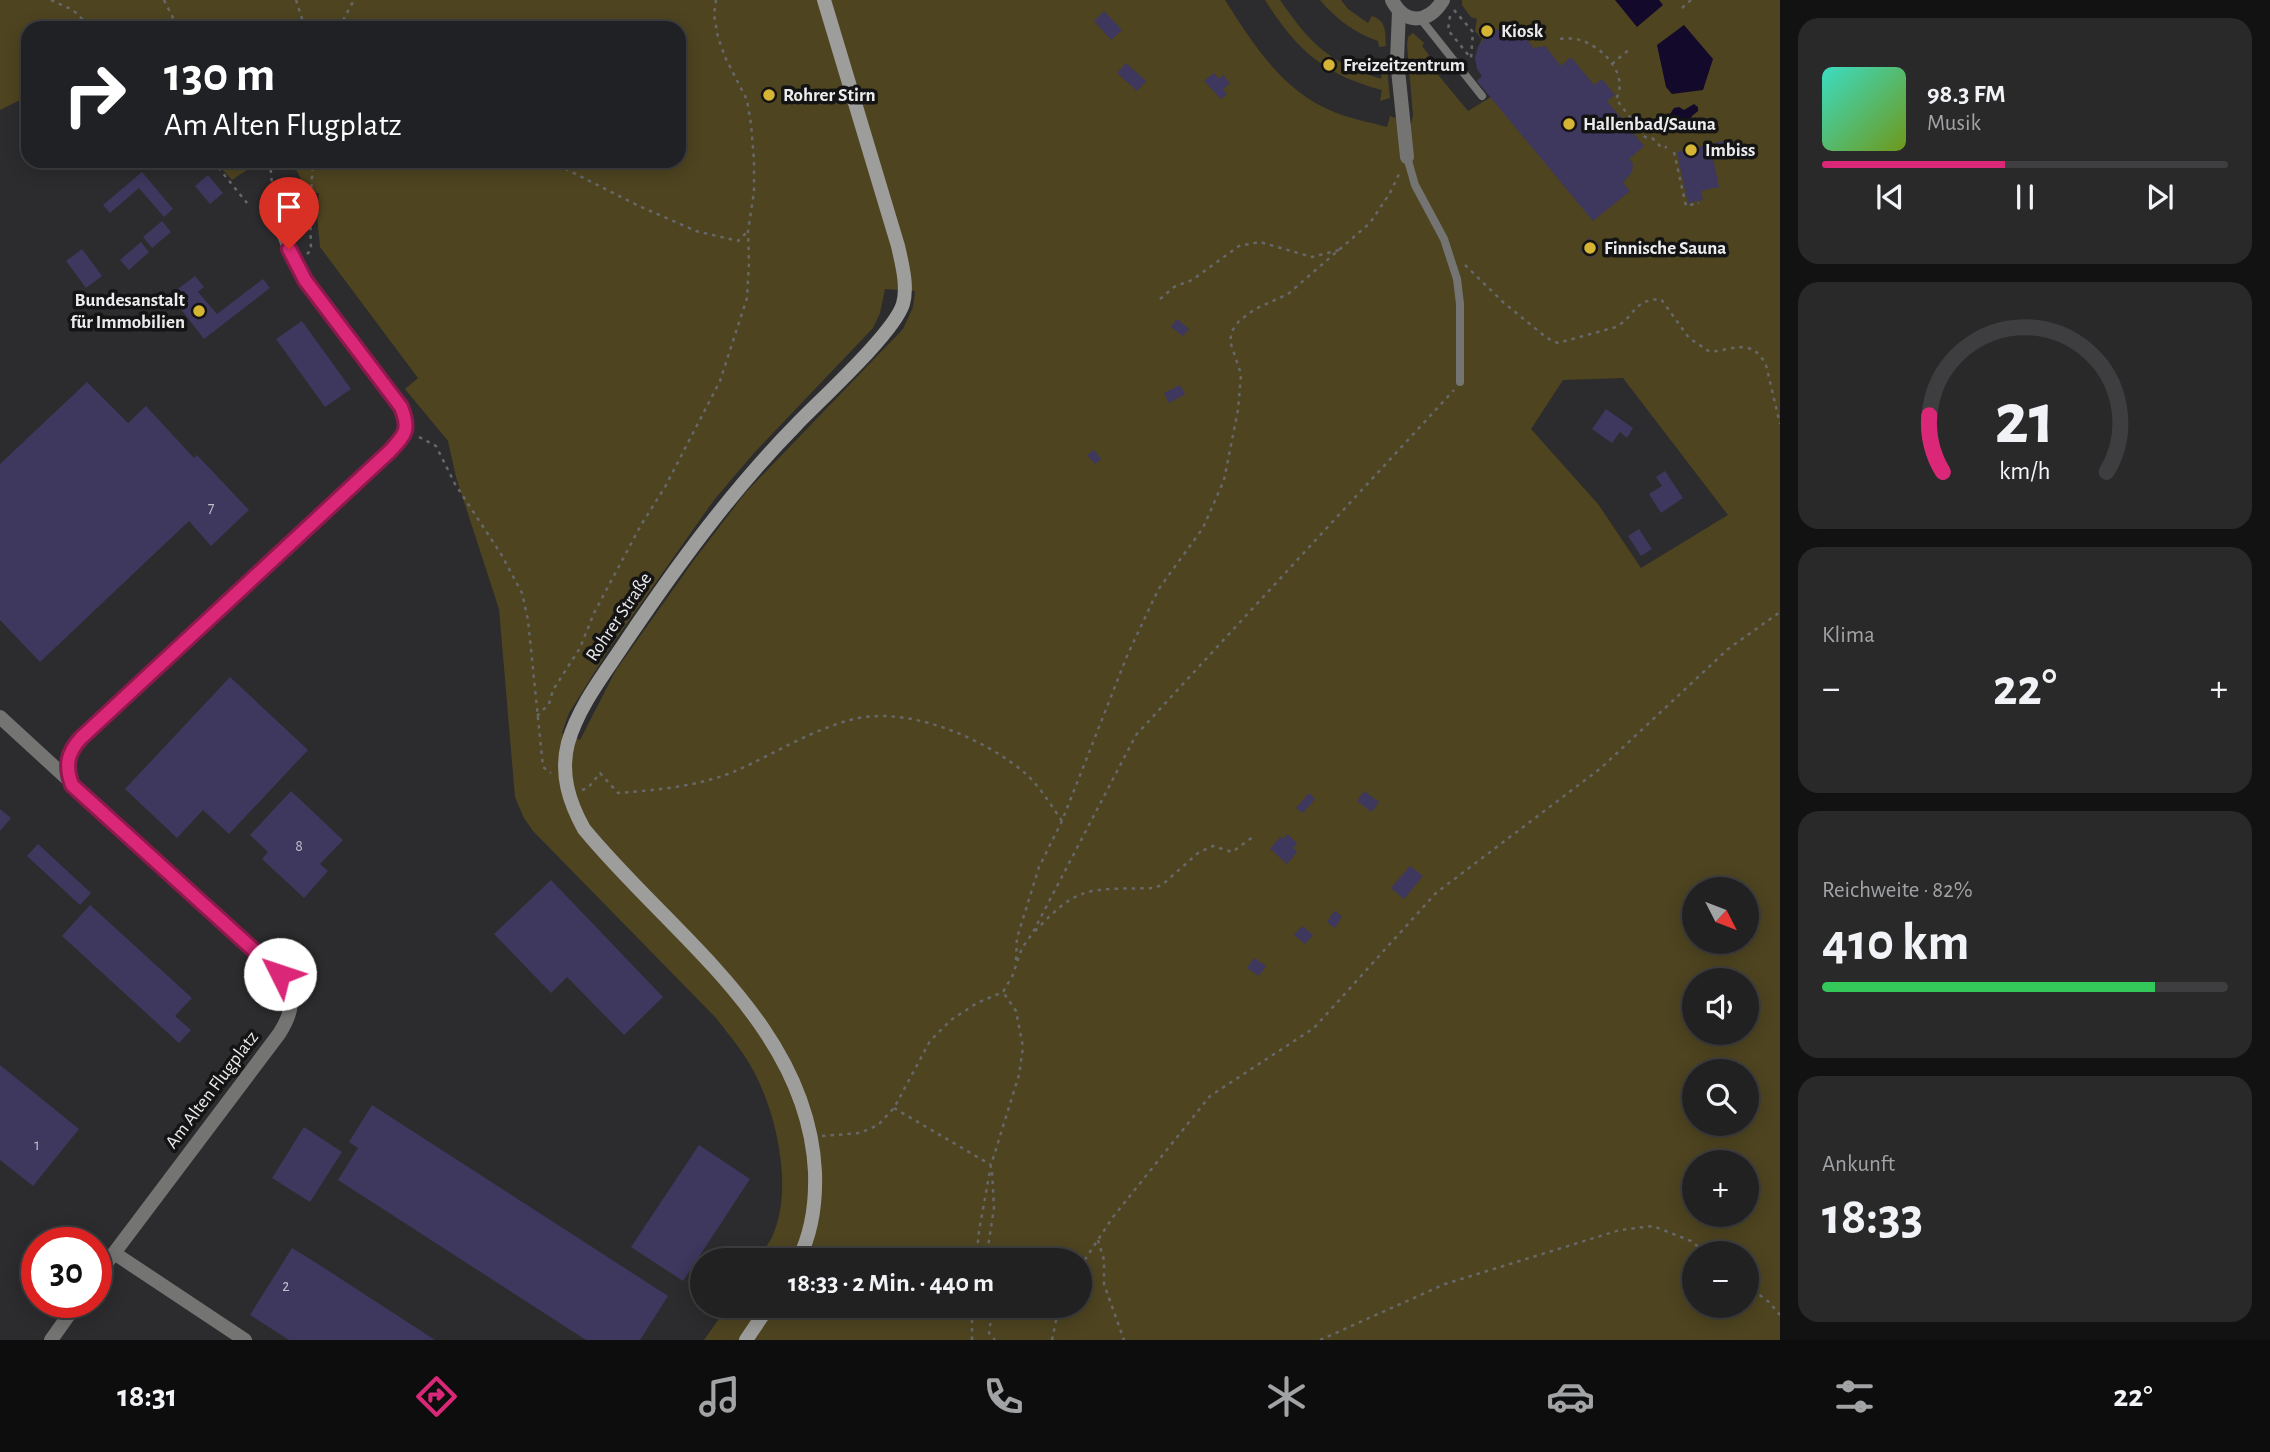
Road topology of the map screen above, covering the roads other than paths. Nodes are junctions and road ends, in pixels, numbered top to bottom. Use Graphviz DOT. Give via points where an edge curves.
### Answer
graph roads {
  1 [pos="824,0"];
  2 [pos="1396,6"];
  3 [pos="1449,6"];
  4 [pos="1420,18"];
  5 [pos="1482,96"];
  6 [pos="1407,157"];
  7 [pos="274,198"];
  8 [pos="1460,382"];
  9 [pos="0,717"];
  10 [pos="72,785"];
  11 [pos="802,1248"];
  12 [pos="114,1253"];
  13 [pos="112,1256"];
  14 [pos="67,1318"];
  15 [pos="761,1318"];
  16 [pos="51,1340"];
  17 [pos="245,1340"];
  18 [pos="747,1340"];
  1 -- 11 [label="main road, Rohrer Straße" via="898,246 903,305 888,329 773,448 670,577 582,710 568,743 566,778 570,800 584,829 701,953 762,1027 789,1070 814,1150 816,1189 811,1227"];
  2 -- 4 [label="street" via="1412,18"];
  2 -- 6 [label="street"];
  3 -- 4 [label="street"];
  4 -- 5 [label="lane"];
  6 -- 8 [label="lane" via="1415,186 1433,216 1457,279"];
  7 -- 10 [label="street" via="278,219 305,280 401,407 407,429 390,451 81,738 68,757"];
  9 -- 10 [label="street, Am Alten Flugplatz"];
  10 -- 12 [label="street, Am Alten Flugplatz" via="280,974 291,1002 291,1013 279,1034"];
  12 -- 13 [label="street, Am Alten Flugplatz"];
  12 -- 17 [label="street"];
  14 -- 16 [label="street"];
  15 -- 18 [label="main road"];
}
